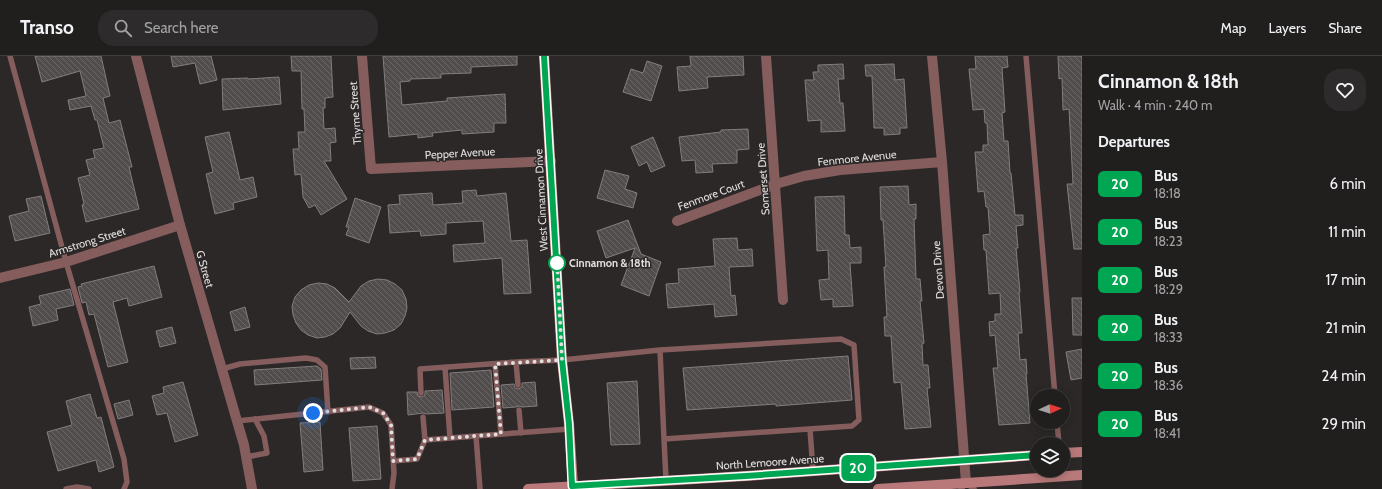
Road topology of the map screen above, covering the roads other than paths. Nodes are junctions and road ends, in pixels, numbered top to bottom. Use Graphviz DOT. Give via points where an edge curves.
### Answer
graph roads {
  1 [pos="10,56"];
  2 [pos="136,56"];
  3 [pos="362,56"];
  4 [pos="544,56"];
  5 [pos="766,56"];
  6 [pos="932,56"];
  7 [pos="1026,56"];
  8 [pos="551,160"];
  9 [pos="942,162"];
  10 [pos="371,169"];
  11 [pos="776,184"];
  12 [pos="678,221"];
  13 [pos="180,225"];
  14 [pos="66,262"];
  15 [pos="0,278"];
  16 [pos="783,300"];
  17 [pos="660,350"];
  18 [pos="562,360"];
  19 [pos="516,362"];
  20 [pos="495,364"];
  21 [pos="445,367"];
  22 [pos="222,369"];
  23 [pos="518,385"];
  24 [pos="1054,389"];
  25 [pos="421,393"];
  26 [pos="519,410"];
  27 [pos="328,412"];
  28 [pos="423,417"];
  29 [pos="255,419"];
  30 [pos="237,421"];
  31 [pos="570,429"];
  32 [pos="810,429"];
  33 [pos="521,433"];
  34 [pos="501,434"];
  35 [pos="476,436"];
  36 [pos="450,438"];
  37 [pos="664,439"];
  38 [pos="425,440"];
  39 [pos="1082,452"];
  40 [pos="1070,453"];
  41 [pos="1030,455"];
  42 [pos="246,458"];
  43 [pos="964,460"];
  44 [pos="393,461"];
  45 [pos="813,471"];
  46 [pos="1070,474"];
  47 [pos="1082,475"];
  48 [pos="1035,477"];
  49 [pos="666,480"];
  50 [pos="572,486"];
  51 [pos="967,487"];
  52 [pos="66,489"];
  53 [pos="89,489"];
  54 [pos="124,489"];
  55 [pos="252,489"];
  56 [pos="392,489"];
  57 [pos="480,489"];
  58 [pos="528,489"];
  59 [pos="878,489"];
  1 -- 14 [label="lane"];
  2 -- 13 [label="street, G Street"];
  3 -- 10 [label="street, Thyme Street"];
  4 -- 8 [label="main road, West Cinnamon Drive"];
  5 -- 11 [label="street, Somerset Drive"];
  6 -- 9 [label="street, Devon Drive"];
  7 -- 24 [label="lane"];
  8 -- 10 [label="street, Pepper Avenue"];
  8 -- 18 [label="main road, West Cinnamon Drive"];
  9 -- 11 [label="street, Fenmore Avenue" via="826,172"];
  9 -- 43 [label="street, Devon Drive"];
  11 -- 12 [label="street, Fenmore Court"];
  11 -- 16 [label="street, Somerset Drive"];
  13 -- 14 [label="street, Armstrong Street"];
  13 -- 22 [label="street, G Street"];
  14 -- 15 [label="street, Armstrong Street"];
  14 -- 54 [label="lane" via="124,459 127,482"];
  17 -- 18 [label="lane"];
  17 -- 32 [label="lane" via="841,339 854,345 859,420 852,426"];
  17 -- 37 [label="lane"];
  18 -- 19 [label="lane"];
  18 -- 31 [label="main road, West Cinnamon Drive"];
  19 -- 20 [label="lane"];
  19 -- 23 [label="lane"];
  20 -- 21 [label="lane"];
  20 -- 34 [label="lane"];
  21 -- 25 [label="lane" via="420,369"];
  21 -- 36 [label="lane"];
  22 -- 27 [label="lane" via="240,364 306,358 317,360 325,367"];
  22 -- 30 [label="street, G Street"];
  26 -- 33 [label="lane"];
  27 -- 29 [label="lane"];
  27 -- 44 [label="lane" via="369,407 383,413 391,425"];
  28 -- 38 [label="lane"];
  29 -- 30 [label="lane"];
  29 -- 42 [label="lane" via="264,436 267,453"];
  30 -- 42 [label="street, G Street"];
  31 -- 33 [label="lane"];
  31 -- 50 [label="main road, West Cinnamon Drive"];
  32 -- 37 [label="lane"];
  32 -- 45 [label="lane"];
  33 -- 34 [label="lane"];
  34 -- 35 [label="lane"];
  35 -- 36 [label="lane"];
  35 -- 57 [label="lane"];
  36 -- 38 [label="lane"];
  37 -- 49 [label="lane"];
  38 -- 44 [label="lane" via="417,459"];
  39 -- 40 [label="main road"];
  41 -- 43 [label="main road, North Lemoore Avenue"];
  42 -- 55 [label="street, G Street"];
  43 -- 45 [label="main road, North Lemoore Avenue"];
  43 -- 51 [label="street, Devon Drive"];
  44 -- 56 [label="lane"];
  45 -- 49 [label="main road, North Lemoore Avenue"];
  46 -- 47 [label="main road"];
  48 -- 51 [label="main road"];
  49 -- 50 [label="main road, North Lemoore Avenue"];
  50 -- 58 [label="main road, North Lemoore Avenue"];
  51 -- 59 [label="main road"];
  52 -- 53 [label="lane"];
}
